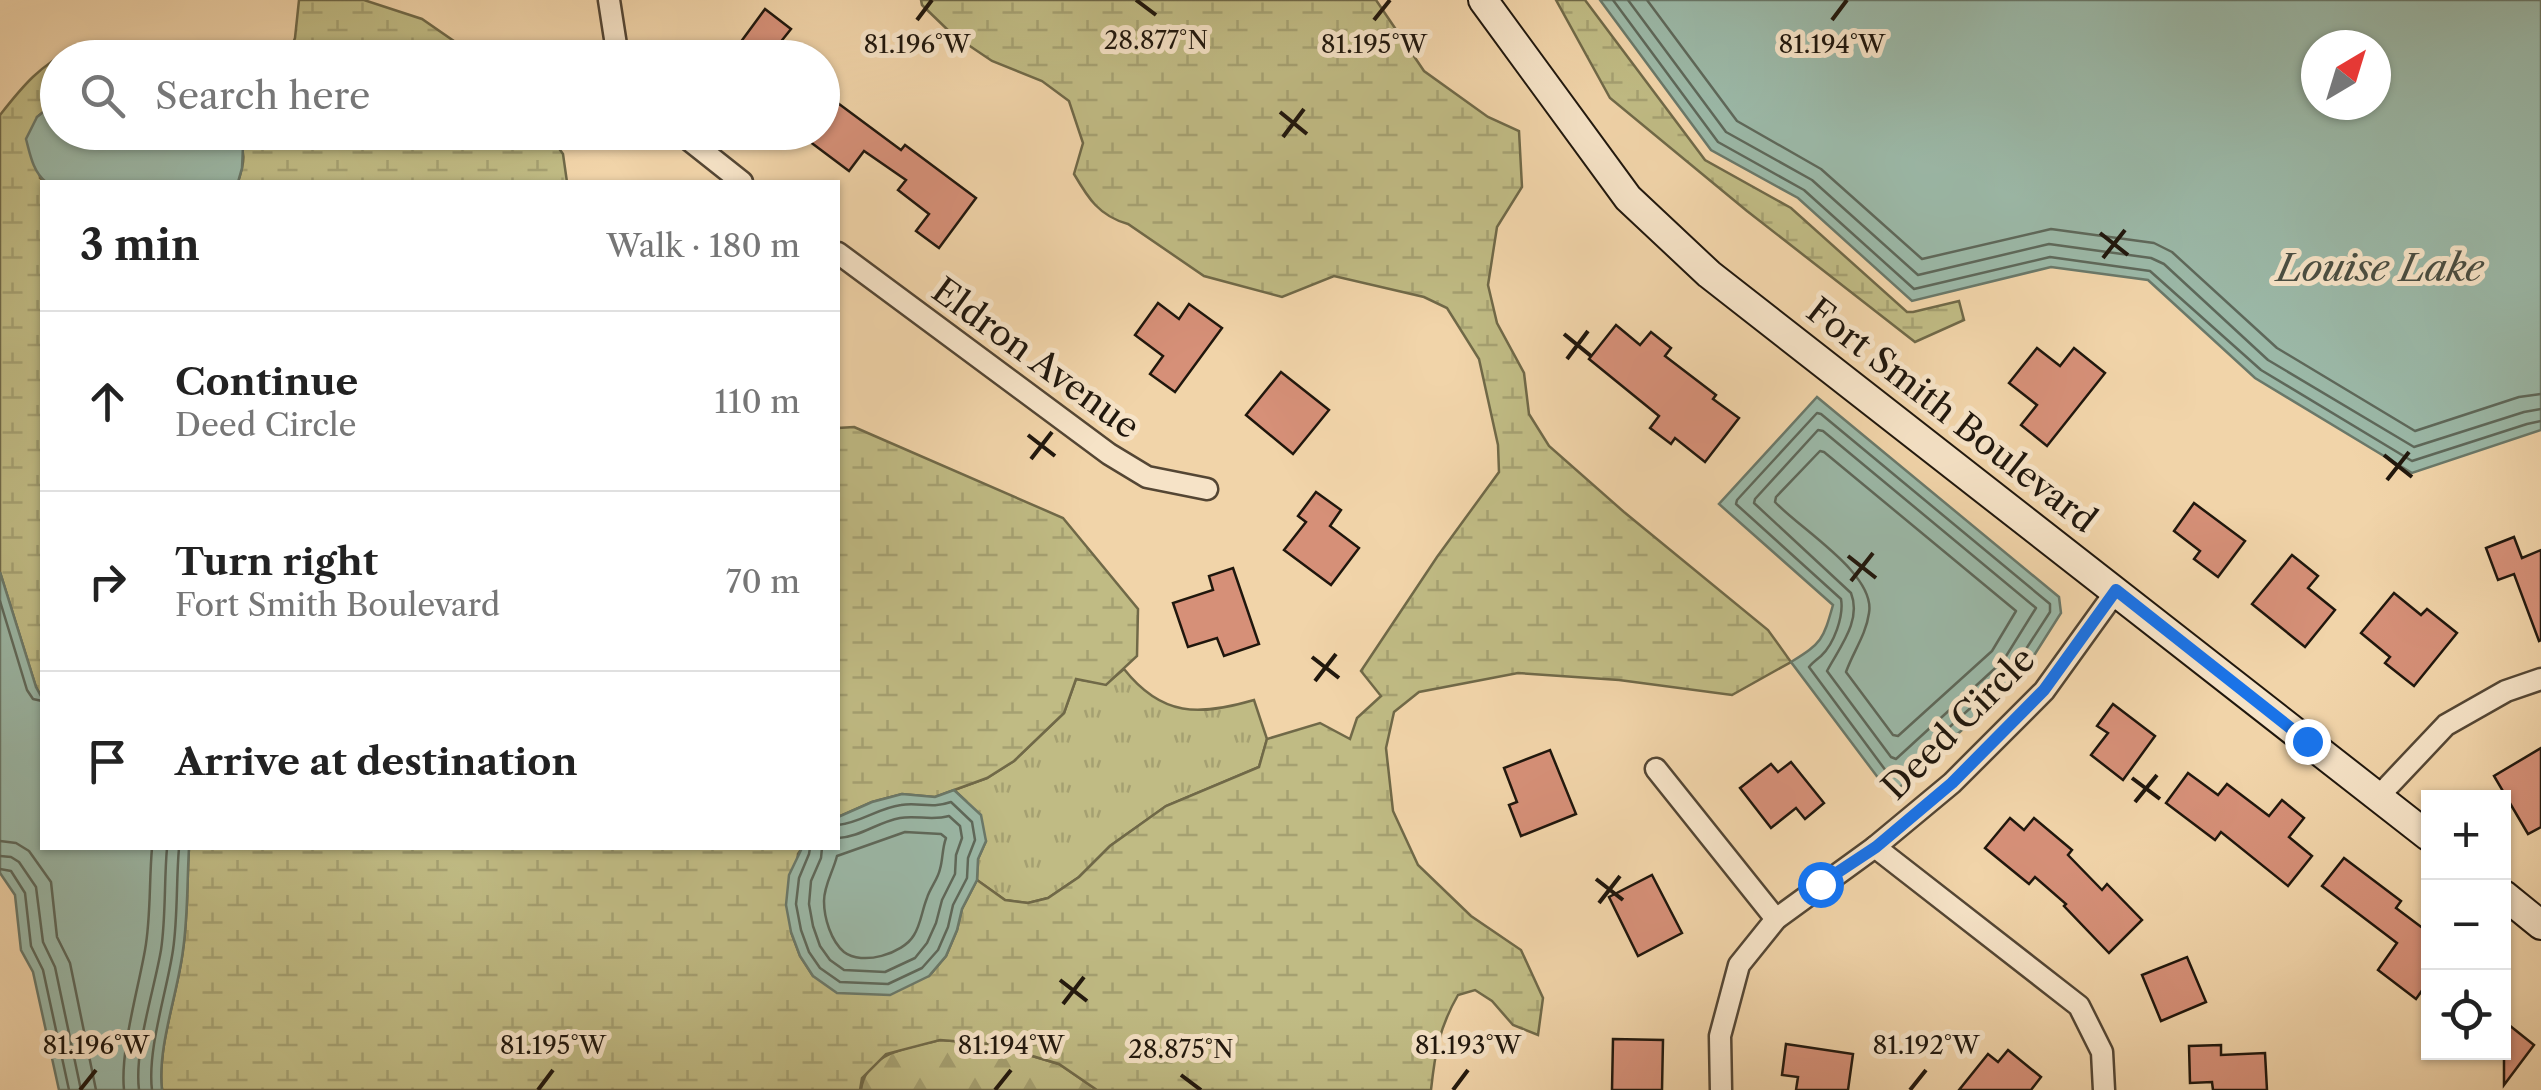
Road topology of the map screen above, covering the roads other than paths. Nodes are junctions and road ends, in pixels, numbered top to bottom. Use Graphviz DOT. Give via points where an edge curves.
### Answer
graph roads {
  1 [pos="609,0"];
  2 [pos="1483,0"];
  3 [pos="615,40"];
  4 [pos="701,150"];
  5 [pos="739,180"];
  6 [pos="840,254"];
  7 [pos="1208,489"];
  8 [pos="2116,590"];
  9 [pos="2541,679"];
  10 [pos="1656,769"];
  11 [pos="2378,797"];
  12 [pos="2421,831"];
  13 [pos="1876,847"];
  14 [pos="2511,901"];
  15 [pos="1776,918"];
  16 [pos="2541,925"];
  17 [pos="1721,1090"];
  18 [pos="2104,1090"];
  1 -- 3 [label="street"];
  2 -- 8 [label="street, Fort Smith Boulevard" via="1628,198 1696,261"];
  4 -- 5 [label="street"];
  6 -- 7 [label="street, Eldron Avenue" via="1109,454 1147,477"];
  8 -- 11 [label="street, Fort Smith Boulevard"];
  8 -- 13 [label="street, Deed Circle" via="2044,690 1952,783"];
  9 -- 11 [label="street" via="2446,726"];
  10 -- 15 [label="street"];
  11 -- 12 [label="street, Fort Smith Boulevard"];
  13 -- 15 [label="street, Deed Circle"];
  13 -- 18 [label="street, Deed Circle" via="2079,1006 2102,1052"];
  14 -- 16 [label="street"];
  15 -- 17 [label="street, Deed Circle" via="1739,965 1720,1036"];
}
